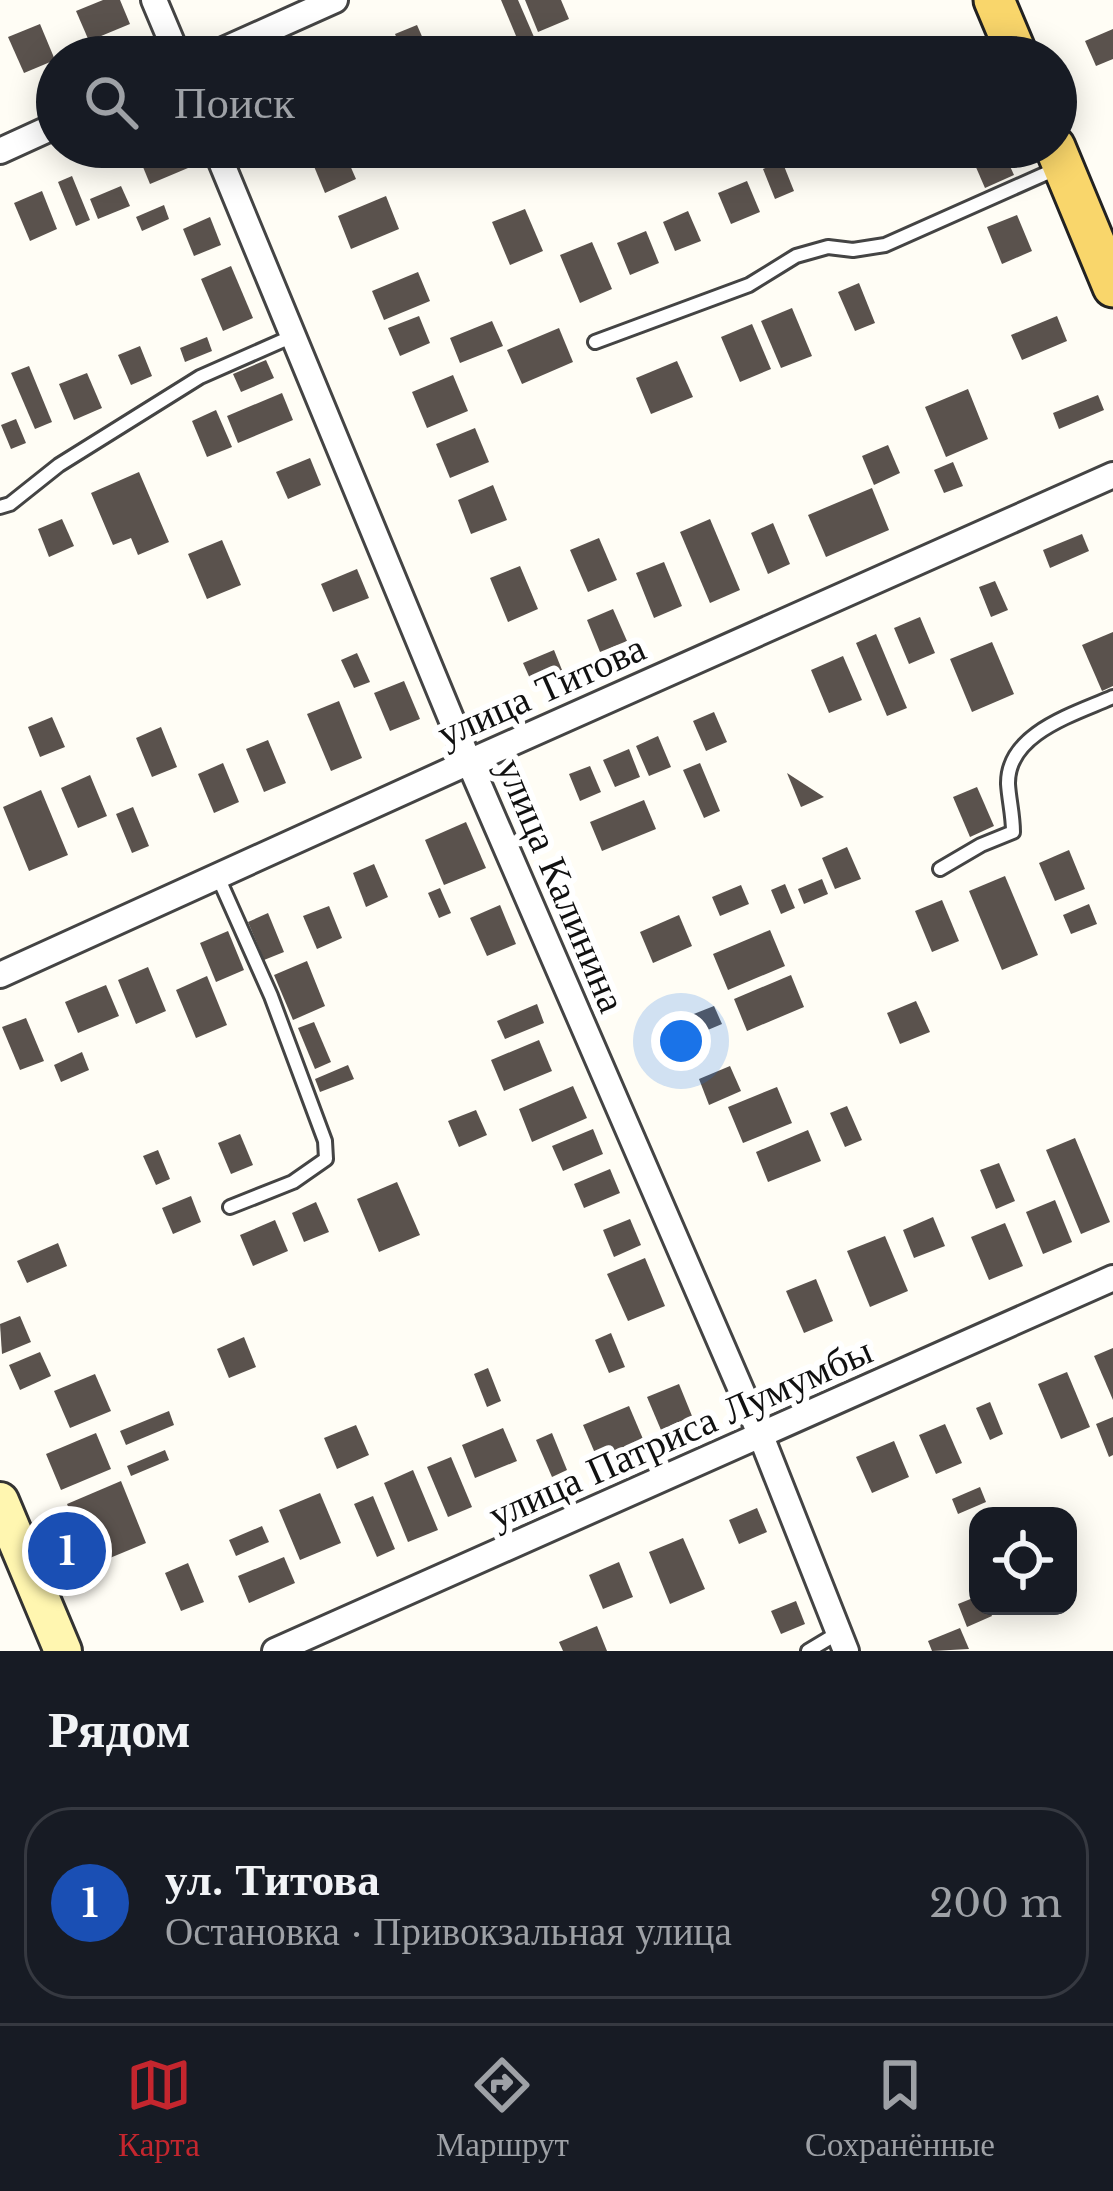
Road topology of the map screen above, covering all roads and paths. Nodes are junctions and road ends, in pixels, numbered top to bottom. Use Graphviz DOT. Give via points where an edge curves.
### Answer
graph roads {
  1 [pos="154,0"];
  2 [pos="335,0"];
  3 [pos="994,0"];
  4 [pos="169,36"];
  5 [pos="255,36"];
  6 [pos="1009,36"];
  7 [pos="36,135"];
  8 [pos="0,151"];
  9 [pos="224,168"];
  10 [pos="1036,168"];
  11 [pos="1064,168"];
  12 [pos="1113,287"];
  13 [pos="294,335"];
  14 [pos="596,342"];
  15 [pos="1113,475"];
  16 [pos="0,507"];
  17 [pos="1113,697"];
  18 [pos="469,761"];
  19 [pos="940,869"];
  20 [pos="218,877"];
  21 [pos="0,975"];
  22 [pos="230,1208"];
  23 [pos="1113,1278"];
  24 [pos="761,1436"];
  25 [pos="0,1501"];
  26 [pos="842,1642"];
  27 [pos="63,1651"];
  28 [pos="275,1651"];
  29 [pos="808,1651"];
  1 -- 4 [label="street"];
  2 -- 5 [label="street"];
  3 -- 6 [label="main road"];
  7 -- 8 [label="street"];
  9 -- 13 [label="street, улица Калинина"];
  10 -- 14 [label="lane" via="885,245 796,256 749,285"];
  11 -- 12 [label="main road"];
  13 -- 16 [label="lane" via="200,377"];
  13 -- 18 [label="street, улица Калинина"];
  15 -- 18 [label="street, улица Титова"];
  17 -- 19 [label="lane" via="1029,740 1014,756 1008,781 1013,832"];
  18 -- 20 [label="street, улица Титова"];
  18 -- 24 [label="street, улица Калинина"];
  20 -- 21 [label="street, улица Титова"];
  20 -- 22 [label="lane" via="271,996 326,1160"];
  23 -- 24 [label="street, улица Патриса Лумумбы"];
  24 -- 26 [label="street, улица Калинина"];
  24 -- 28 [label="street, улица Патриса Лумумбы"];
  25 -- 27 [label="street"];
  26 -- 29 [label="lane"];
}
